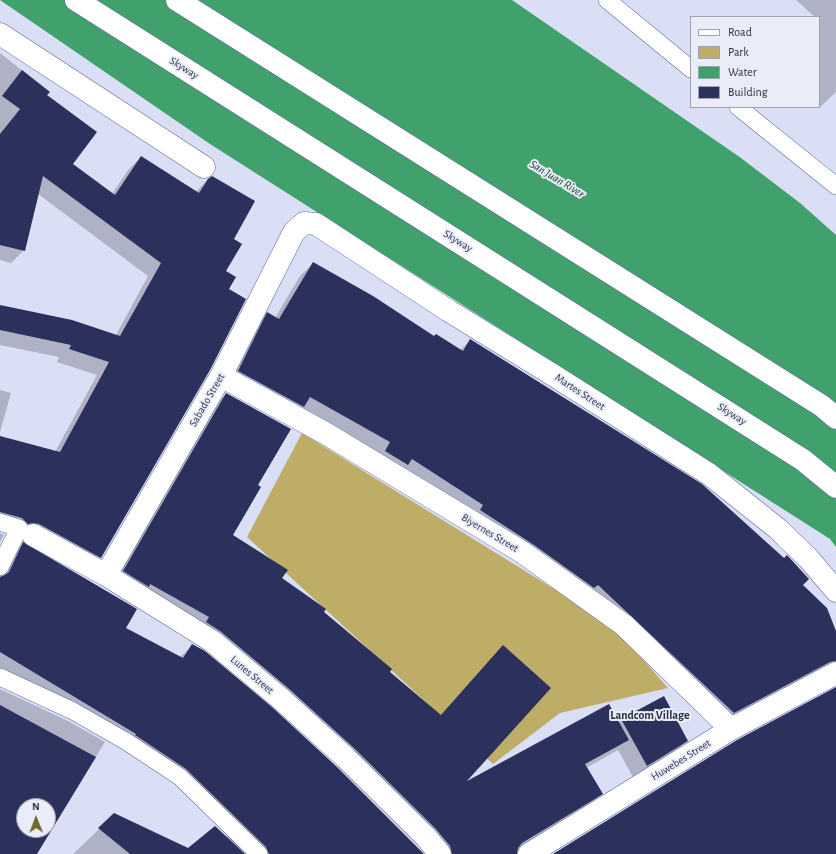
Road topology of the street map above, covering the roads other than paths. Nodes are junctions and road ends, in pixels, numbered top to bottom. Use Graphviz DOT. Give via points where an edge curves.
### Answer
graph roads {
  1 [pos="76,0"];
  2 [pos="177,0"];
  3 [pos="607,0"];
  4 [pos="0,34"];
  5 [pos="690,68"];
  6 [pos="739,108"];
  7 [pos="204,167"];
  8 [pos="836,186"];
  9 [pos="304,223"];
  10 [pos="221,376"];
  11 [pos="836,418"];
  12 [pos="836,487"];
  13 [pos="0,522"];
  14 [pos="26,531"];
  15 [pos="0,567"];
  16 [pos="106,574"];
  17 [pos="836,591"];
  18 [pos="836,673"];
  19 [pos="0,677"];
  20 [pos="731,729"];
  21 [pos="259,854"];
  22 [pos="440,854"];
  23 [pos="529,854"];
  1 -- 12 [label="main road, Skyway" via="796,455"];
  2 -- 11 [label="main road"];
  3 -- 5 [label="lane"];
  4 -- 7 [label="main road"];
  6 -- 8 [label="lane"];
  9 -- 10 [label="main road, Sabado Street" via="294,232"];
  9 -- 17 [label="main road, Martes Street" via="316,224 449,311 709,474 778,529 810,559"];
  10 -- 16 [label="main road, Sabado Street"];
  10 -- 20 [label="main road, Biyernes Street" via="325,433 522,552 624,625"];
  13 -- 14 [label="lane"];
  14 -- 15 [label="lane"];
  14 -- 16 [label="main road, Lunes Street"];
  16 -- 22 [label="main road, Lunes Street" via="212,641 346,758"];
  18 -- 20 [label="main road, Huwebes Street"];
  19 -- 21 [label="lane" via="73,711 180,777"];
  20 -- 23 [label="main road, Huwebes Street"];
}
